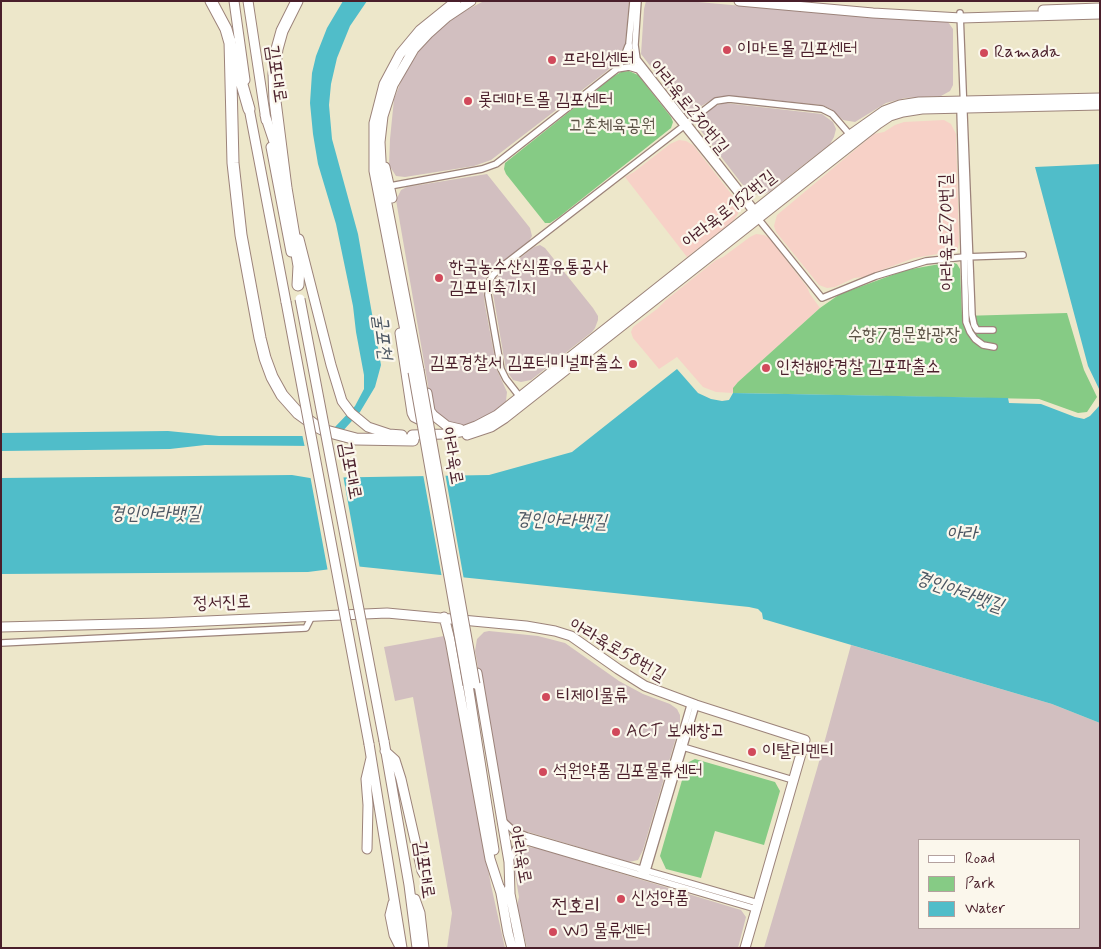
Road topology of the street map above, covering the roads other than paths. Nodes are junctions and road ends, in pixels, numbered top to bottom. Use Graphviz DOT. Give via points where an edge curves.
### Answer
graph roads {
  1 [pos="211,1"];
  2 [pos="234,1"];
  3 [pos="248,1"];
  4 [pos="297,1"];
  5 [pos="456,1"];
  6 [pos="471,1"];
  7 [pos="633,1"];
  8 [pos="638,1"];
  9 [pos="739,1"];
  10 [pos="796,1"];
  11 [pos="1100,8"];
  12 [pos="1100,14"];
  13 [pos="960,15"];
  14 [pos="230,41"];
  15 [pos="630,43"];
  16 [pos="617,69"];
  17 [pos="638,70"];
  18 [pos="1100,98"];
  19 [pos="1100,105"];
  20 [pos="963,106"];
  21 [pos="249,109"];
  22 [pos="265,115"];
  23 [pos="685,124"];
  24 [pos="853,139"];
  25 [pos="377,158"];
  26 [pos="390,186"];
  27 [pos="286,188"];
  28 [pos="756,214"];
  29 [pos="1022,255"];
  30 [pos="967,257"];
  31 [pos="298,285"];
  32 [pos="970,321"];
  33 [pos="979,330"];
  34 [pos="993,330"];
  35 [pos="979,342"];
  36 [pos="994,347"];
  37 [pos="520,397"];
  38 [pos="430,405"];
  39 [pos="468,429"];
  40 [pos="413,437"];
  41 [pos="312,616"];
  42 [pos="444,617"];
  43 [pos="469,621"];
  44 [pos="1,627"];
  45 [pos="470,636"];
  46 [pos="450,640"];
  47 [pos="1,643"];
  48 [pos="692,704"];
  49 [pos="683,747"];
  50 [pos="385,751"];
  51 [pos="372,756"];
  52 [pos="793,780"];
  53 [pos="501,820"];
  54 [pos="367,849"];
  55 [pos="509,862"];
  56 [pos="643,873"];
  57 [pos="428,881"];
  58 [pos="409,885"];
  59 [pos="505,893"];
  60 [pos="757,906"];
  61 [pos="402,948"];
  62 [pos="417,948"];
  63 [pos="424,948"];
  64 [pos="512,948"];
  65 [pos="521,948"];
  66 [pos="745,948"];
  1 -- 14 [label="highway"];
  2 -- 21 [label="street, 김포대로"];
  3 -- 22 [label="street, 김포대로"];
  4 -- 27 [label="highway" via="282,31 274,74"];
  5 -- 25 [label="street, 아라육로" via="420,30 391,69 374,123"];
  6 -- 25 [label="street, 아라육로" via="432,30 404,63 386,102"];
  7 -- 15 [label="street, 아라육로230번길"];
  8 -- 23 [label="street, 아라육로230번길" via="637,58"];
  9 -- 13 [label="street" via="873,13"];
  10 -- 13 [label="street"];
  11 -- 13 [label="street"];
  12 -- 13 [label="street"];
  13 -- 20 [label="street, 아라육로270번길"];
  14 -- 21 [label="highway"];
  14 -- 40 [label="highway" via="233,163 241,236 264,358 277,387 306,419 326,431 370,439"];
  15 -- 16 [label="street"];
  15 -- 17 [label="street, 아라육로230번길" via="631,58"];
  16 -- 17 [label="street" via="628,67"];
  16 -- 26 [label="street" via="492,166"];
  17 -- 23 [label="street, 아라육로230번길"];
  18 -- 20 [label="street, 아라육로152번길"];
  19 -- 20 [label="street, 아라육로152번길"];
  20 -- 24 [label="street, 아라육로152번길" via="919,102 892,108 878,114"];
  20 -- 30 [label="street, 아라육로270번길"];
  21 -- 51 [label="street, 김포대로, bridge"];
  22 -- 27 [label="street"];
  22 -- 31 [label="street, 김포대로"];
  23 -- 24 [label="street" via="716,101 729,99 822,109 832,114"];
  23 -- 28 [label="street, 아라육로230번길"];
  23 -- 37 [label="street" via="491,278 488,290 501,369"];
  24 -- 28 [label="street, 아라육로152번길"];
  25 -- 26 [label="street" via="386,169"];
  25 -- 38 [label="street" via="370,169 373,196 414,417 427,417"];
  25 -- 59 [label="street, 아라육로, bridge" via="374,171 416,371 472,684"];
  26 -- 38 [label="street"];
  27 -- 31 [label="highway" via="299,266"];
  27 -- 40 [label="street" via="342,401 361,423 381,432"];
  28 -- 30 [label="street, 아라육로230번길" via="822,298 907,266"];
  28 -- 37 [label="street, 아라육로152번길"];
  28 -- 40 [label="street, 아라육로152번길" via="496,424 463,436"];
  29 -- 30 [label="street"];
  30 -- 32 [label="street, 아라육로270번길"];
  31 -- 50 [label="street, 김포대로, bridge"];
  32 -- 33 [label="street"];
  32 -- 35 [label="street" via="972,335"];
  33 -- 34 [label="street"];
  33 -- 35 [label="street" via="982,338"];
  35 -- 36 [label="street"];
  37 -- 39 [label="street, 아라육로152번길" via="492,418"];
  38 -- 39 [label="street" via="433,415 442,423 451,428"];
  39 -- 40 [label="street, 아라육로152번길"];
  41 -- 42 [label="street, 정서진로" via="387,613"];
  41 -- 44 [label="street, 정서진로"];
  41 -- 47 [label="street" via="306,628"];
  42 -- 43 [label="street, 아라육로58번길"];
  42 -- 46 [label="street"];
  43 -- 45 [label="street"];
  43 -- 48 [label="street, 아라육로58번길" via="563,633 583,643 638,682"];
  45 -- 46 [label="street" via="456,636"];
  45 -- 53 [label="street"];
  46 -- 59 [label="street" via="490,859"];
  48 -- 49 [label="street"];
  48 -- 52 [label="street, 아라육로58번길" via="805,740"];
  48 -- 56 [label="street"];
  49 -- 52 [label="street"];
  49 -- 56 [label="street"];
  50 -- 57 [label="street" via="399,772 422,871"];
  50 -- 58 [label="street, 김포대로"];
  51 -- 54 [label="street" via="366,779"];
  51 -- 61 [label="street, 김포대로"];
  52 -- 60 [label="street, 아라육로58번길"];
  53 -- 55 [label="street"];
  53 -- 56 [label="street" via="519,833"];
  55 -- 56 [label="street" via="516,848 528,842"];
  55 -- 59 [label="street"];
  56 -- 60 [label="street"];
  58 -- 62 [label="street, 김포대로"];
  58 -- 63 [label="street" via="420,913"];
  59 -- 64 [label="street, 아라육로"];
  59 -- 65 [label="street, 아라육로"];
  60 -- 66 [label="street, 아라육로58번길"];
}
